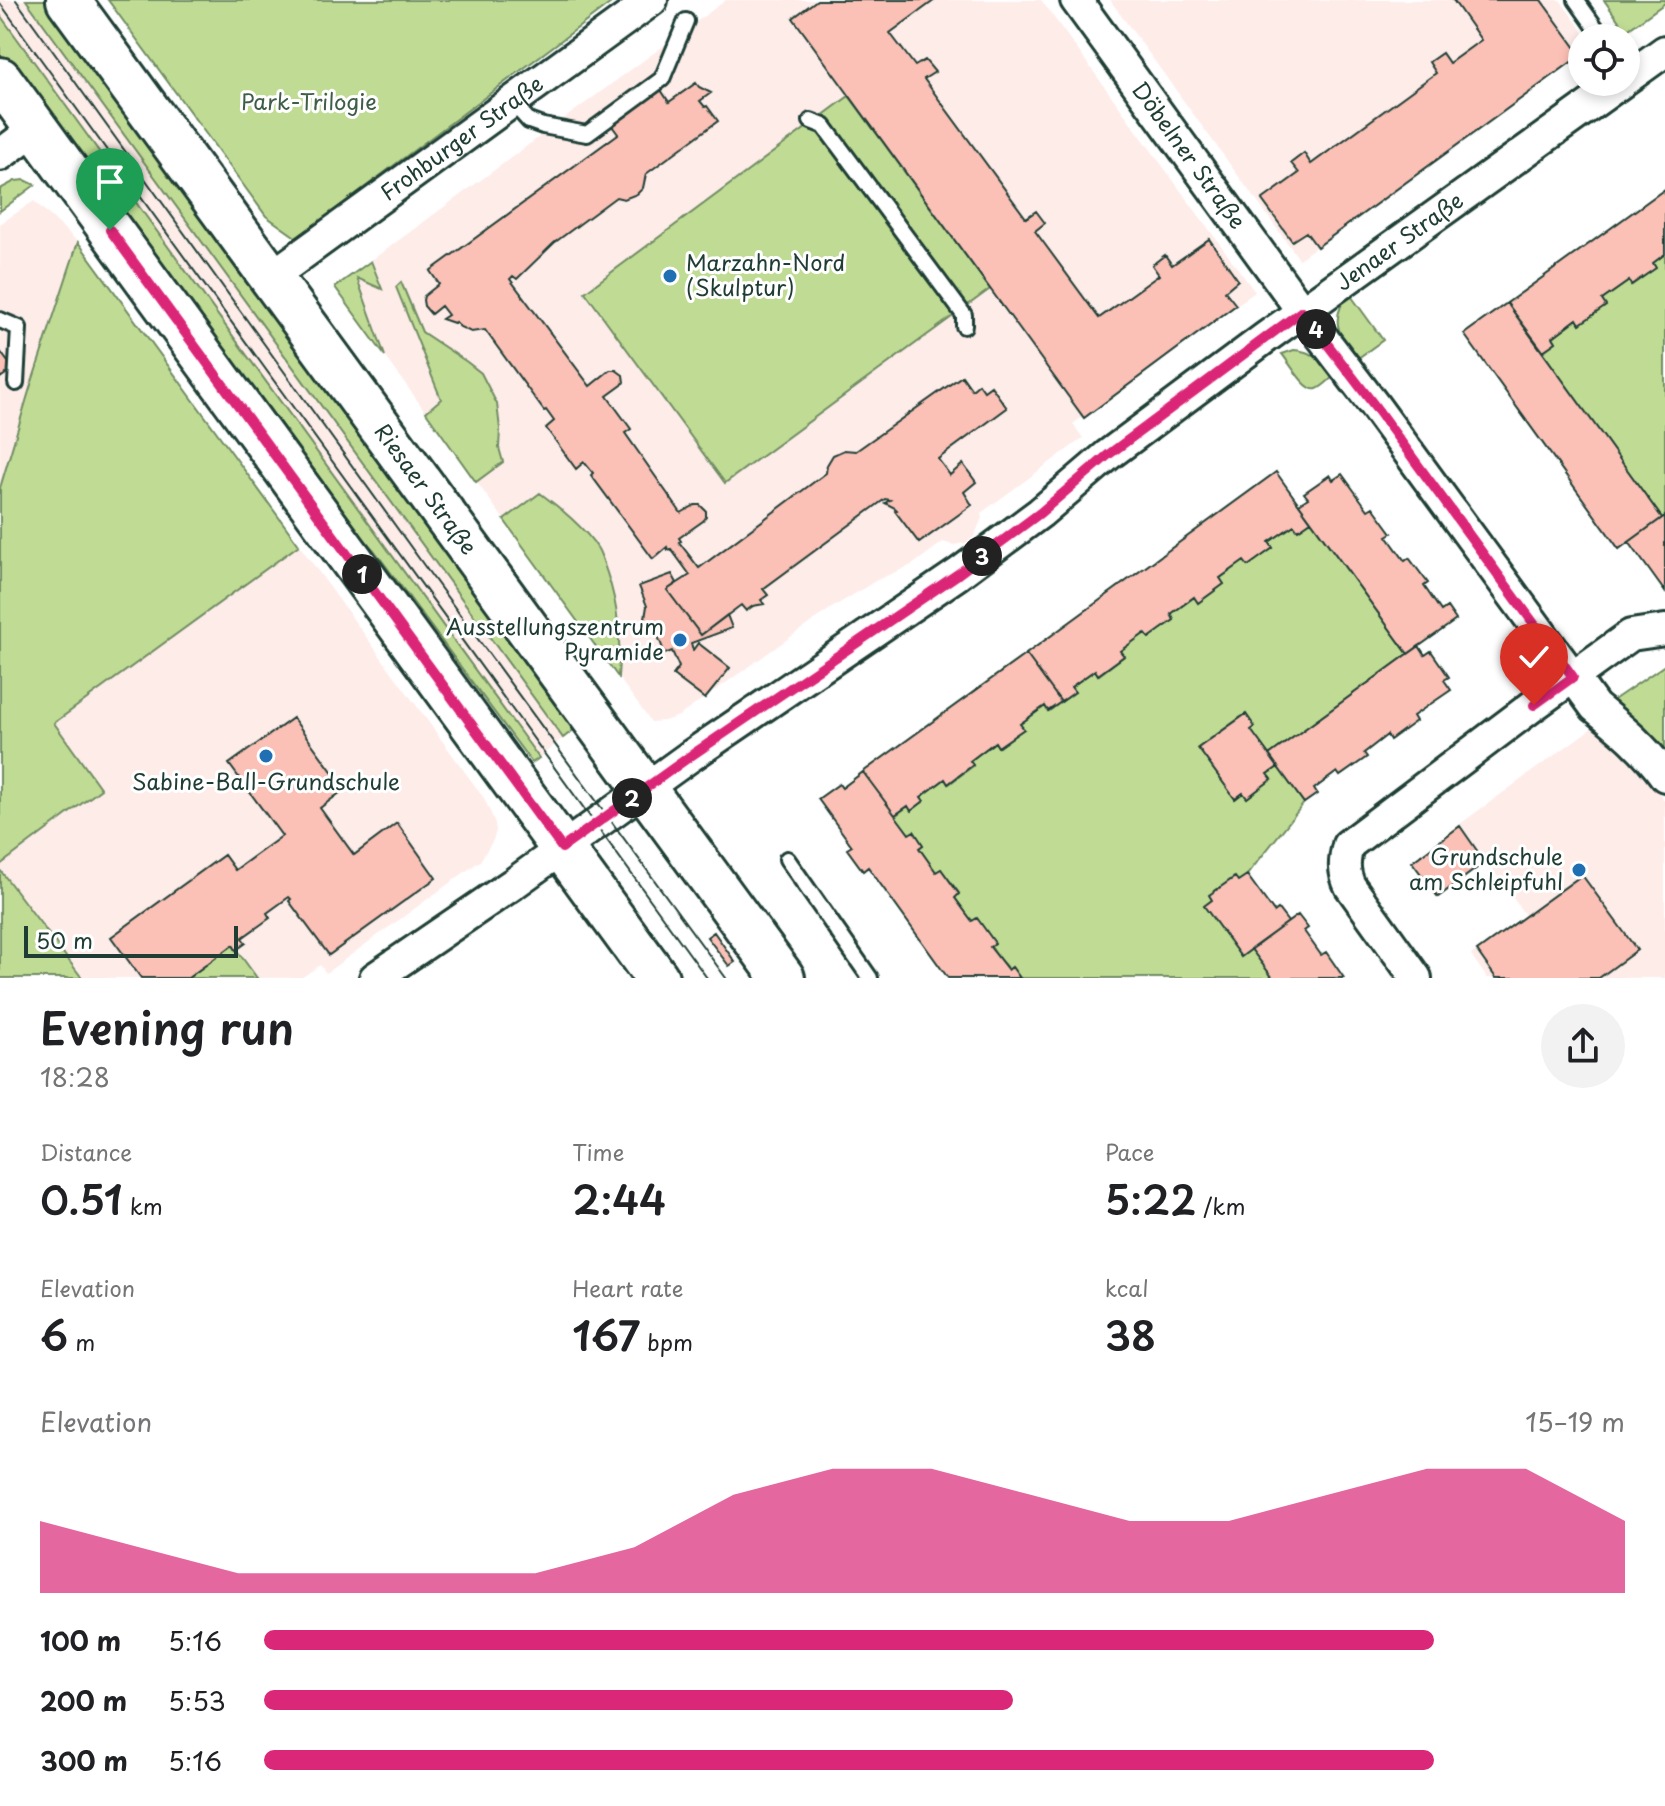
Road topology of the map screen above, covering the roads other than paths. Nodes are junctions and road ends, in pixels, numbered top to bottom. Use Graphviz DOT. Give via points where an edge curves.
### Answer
graph roads {
  1 [pos="68,0"];
  2 [pos="652,0"];
  3 [pos="1076,0"];
  4 [pos="1576,0"];
  5 [pos="686,21"];
  6 [pos="1593,24"];
  7 [pos="1665,51"];
  8 [pos="1640,68"];
  9 [pos="0,79"];
  10 [pos="1600,96"];
  11 [pos="512,102"];
  12 [pos="811,121"];
  13 [pos="36,128"];
  14 [pos="0,155"];
  15 [pos="271,277"];
  16 [pos="1302,311"];
  17 [pos="0,320"];
  18 [pos="964,326"];
  19 [pos="16,383"];
  20 [pos="1665,630"];
  21 [pos="1573,677"];
  22 [pos="1665,776"];
  23 [pos="645,789"];
  24 [pos="578,836"];
  25 [pos="787,859"];
  26 [pos="375,978"];
  27 [pos="657,978"];
  28 [pos="783,978"];
  29 [pos="870,978"];
  30 [pos="1416,978"];
  1 -- 15 [label="main road, Riesaer Straße"];
  2 -- 11 [label="street, Frohburger Straße"];
  3 -- 16 [label="street, Döbelner Straße"];
  4 -- 6 [label="lane"];
  5 -- 11 [label="lane" via="662,79 587,134 529,121"];
  7 -- 8 [label="street, Jenaer Straße"];
  9 -- 13 [label="main road"];
  10 -- 16 [label="street, Jenaer Straße"];
  11 -- 15 [label="street, Frohburger Straße"];
  12 -- 18 [label="lane" via="824,126 946,289 964,315"];
  13 -- 14 [label="street"];
  13 -- 24 [label="main road"];
  15 -- 23 [label="main road, Riesaer Straße"];
  16 -- 21 [label="street, Döbelner Straße"];
  16 -- 23 [label="street, Jenaer Straße" via="958,574"];
  17 -- 19 [label="lane" via="19,328"];
  20 -- 21 [label="street" via="1631,635"];
  21 -- 22 [label="street, Döbelner Straße" via="1595,707 1649,754"];
  21 -- 30 [label="street" via="1348,845 1344,863 1350,886"];
  23 -- 24 [label="street, Jenaer Straße"];
  23 -- 28 [label="main road, Riesaer Straße"];
  24 -- 26 [label="street, Jenaer Straße"];
  24 -- 27 [label="main road"];
  25 -- 29 [label="lane"];
}
